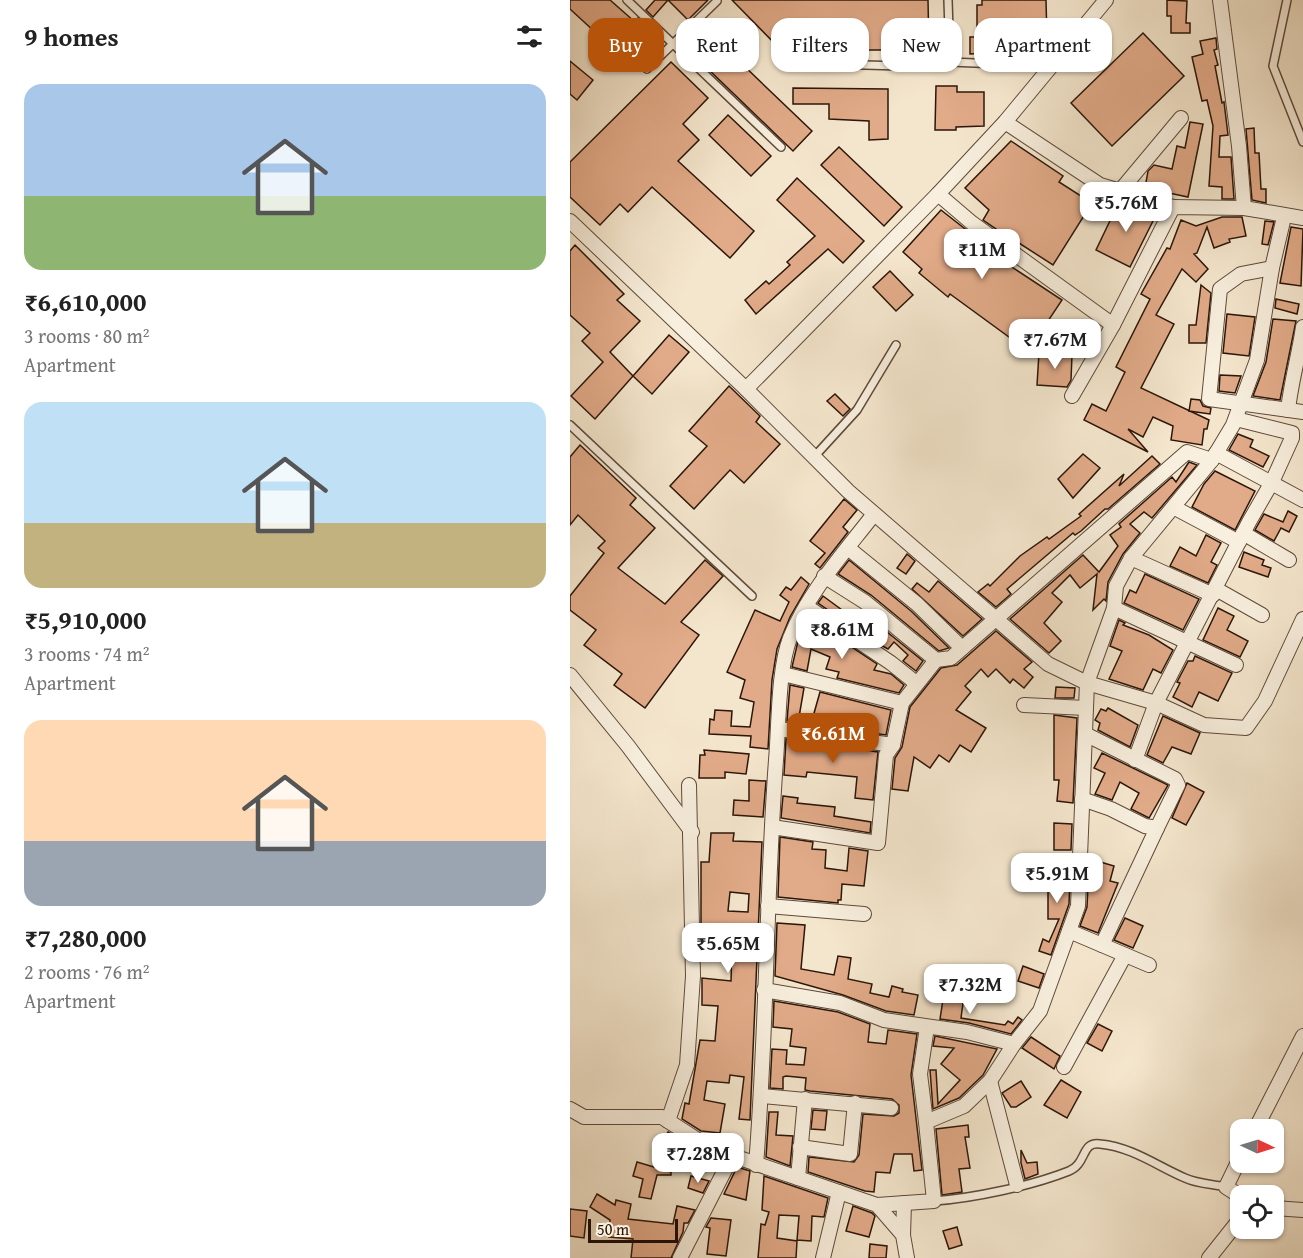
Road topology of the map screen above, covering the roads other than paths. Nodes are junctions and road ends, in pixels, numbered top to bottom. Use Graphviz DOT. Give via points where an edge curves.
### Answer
graph roads {
  1 [pos="627,0"];
  2 [pos="948,0"];
  3 [pos="1106,0"];
  4 [pos="1220,0"];
  5 [pos="1287,0"];
  6 [pos="717,1"];
  7 [pos="949,18"];
  8 [pos="1091,18"];
  9 [pos="672,44"];
  10 [pos="664,52"];
  11 [pos="1047,72"];
  12 [pos="1181,118"];
  13 [pos="1005,122"];
  14 [pos="1303,142"];
  15 [pos="780,147"];
  16 [pos="1120,191"];
  17 [pos="938,194"];
  18 [pos="1173,207"];
  19 [pos="1244,208"];
  20 [pos="1284,217"];
  21 [pos="1303,218"];
  22 [pos="570,221"];
  23 [pos="1272,268"];
  24 [pos="1113,325"];
  25 [pos="1303,327"];
  26 [pos="896,345"];
  27 [pos="746,389"];
  28 [pos="1072,396"];
  29 [pos="1242,404"];
  30 [pos="1288,410"];
  31 [pos="1303,412"];
  32 [pos="1236,419"];
  33 [pos="570,425"];
  34 [pos="1214,456"];
  35 [pos="814,457"];
  36 [pos="1272,482"];
  37 [pos="1303,500"];
  38 [pos="1174,508"];
  39 [pos="874,514"];
  40 [pos="1241,537"];
  41 [pos="848,548"];
  42 [pos="1131,558"];
  43 [pos="1289,560"];
  44 [pos="824,576"];
  45 [pos="1214,592"];
  46 [pos="752,596"];
  47 [pos="806,606"];
  48 [pos="1114,608"];
  49 [pos="1262,615"];
  50 [pos="995,619"];
  51 [pos="1303,619"];
  52 [pos="1187,642"];
  53 [pos="962,648"];
  54 [pos="936,660"];
  55 [pos="1236,665"];
  56 [pos="783,674"];
  57 [pos="570,675"];
  58 [pos="916,683"];
  59 [pos="1087,683"];
  60 [pos="1156,703"];
  61 [pos="902,704"];
  62 [pos="1024,705"];
  63 [pos="1086,708"];
  64 [pos="779,729"];
  65 [pos="1085,734"];
  66 [pos="893,745"];
  67 [pos="1135,760"];
  68 [pos="689,785"];
  69 [pos="1082,800"];
  70 [pos="772,827"];
  71 [pos="1157,828"];
  72 [pos="692,832"];
  73 [pos="768,906"];
  74 [pos="864,914"];
  75 [pos="1069,931"];
  76 [pos="1102,945"];
  77 [pos="1125,955"];
  78 [pos="1149,965"];
  79 [pos="764,990"];
  80 [pos="927,1027"];
  81 [pos="1303,1035"];
  82 [pos="1014,1044"];
  83 [pos="1064,1067"];
  84 [pos="990,1081"];
  85 [pos="762,1096"];
  86 [pos="805,1099"];
  87 [pos="855,1103"];
  88 [pos="891,1108"];
  89 [pos="570,1109"];
  90 [pos="1261,1119"];
  91 [pos="668,1121"];
  92 [pos="926,1122"];
  93 [pos="800,1147"];
  94 [pos="732,1156"];
  95 [pos="756,1165"];
  96 [pos="1232,1173"];
  97 [pos="798,1178"];
  98 [pos="1017,1185"];
  99 [pos="1226,1186"];
  100 [pos="1230,1189"];
  101 [pos="839,1192"];
  102 [pos="934,1201"];
  103 [pos="904,1203"];
  104 [pos="877,1205"];
  105 [pos="1284,1209"];
  106 [pos="1303,1210"];
  107 [pos="1230,1232"];
  108 [pos="903,1235"];
  109 [pos="680,1258"];
  110 [pos="823,1258"];
  111 [pos="907,1258"];
  112 [pos="1209,1258"];
  1 -- 9 [label="lane"];
  2 -- 7 [label="lane"];
  3 -- 8 [label="street"];
  4 -- 19 [label="street"];
  5 -- 14 [label="lane" via="1273,66"];
  6 -- 9 [label="lane"];
  9 -- 10 [label="lane"];
  9 -- 15 [label="lane"];
  11 -- 13 [label="street"];
  12 -- 16 [label="street"];
  13 -- 16 [label="street" via="1100,185"];
  13 -- 17 [label="street"];
  16 -- 18 [label="street"];
  17 -- 24 [label="street"];
  17 -- 27 [label="street"];
  18 -- 19 [label="street"];
  18 -- 24 [label="street"];
  19 -- 20 [label="street"];
  20 -- 21 [label="street"];
  20 -- 23 [label="street"];
  22 -- 27 [label="street"];
  23 -- 29 [label="street" via="1257,360"];
  23 -- 29 [label="street" via="1241,274 1220,289 1209,399"];
  24 -- 28 [label="street"];
  25 -- 30 [label="street"];
  26 -- 35 [label="lane" via="857,410"];
  27 -- 35 [label="street"];
  29 -- 30 [label="street"];
  29 -- 32 [label="street"];
  30 -- 31 [label="street"];
  32 -- 34 [label="street"];
  32 -- 36 [label="street" via="1292,433"];
  33 -- 46 [label="lane"];
  34 -- 36 [label="street"];
  34 -- 38 [label="street"];
  34 -- 50 [label="street" via="1187,452"];
  35 -- 39 [label="street"];
  36 -- 37 [label="street"];
  36 -- 40 [label="street"];
  38 -- 40 [label="street"];
  38 -- 42 [label="street"];
  39 -- 41 [label="street"];
  39 -- 50 [label="street"];
  40 -- 43 [label="street"];
  40 -- 45 [label="street"];
  41 -- 44 [label="street"];
  41 -- 53 [label="street" via="917,604"];
  42 -- 45 [label="street"];
  42 -- 48 [label="street" via="1116,586"];
  44 -- 47 [label="street"];
  44 -- 54 [label="street" via="873,608"];
  45 -- 49 [label="street"];
  45 -- 52 [label="street"];
  47 -- 56 [label="street" via="789,639"];
  47 -- 58 [label="street"];
  48 -- 52 [label="street"];
  48 -- 59 [label="street"];
  50 -- 53 [label="street"];
  50 -- 59 [label="street" via="1048,664"];
  51 -- 60 [label="street" via="1265,701 1246,728 1204,725"];
  52 -- 55 [label="street"];
  52 -- 60 [label="street"];
  53 -- 54 [label="street" via="951,658"];
  54 -- 58 [label="street"];
  56 -- 61 [label="street"];
  56 -- 64 [label="street"];
  57 -- 72 [label="street"];
  58 -- 61 [label="street"];
  59 -- 60 [label="street"];
  59 -- 63 [label="street"];
  60 -- 67 [label="street"];
  61 -- 66 [label="street"];
  62 -- 63 [label="street"];
  63 -- 65 [label="street"];
  64 -- 66 [label="street"];
  64 -- 70 [label="street"];
  65 -- 67 [label="street"];
  65 -- 69 [label="street"];
  66 -- 70 [label="street" via="886,755 878,843"];
  67 -- 71 [label="street" via="1177,781"];
  68 -- 72 [label="street"];
  69 -- 71 [label="street"];
  69 -- 75 [label="street" via="1078,906"];
  70 -- 73 [label="street"];
  71 -- 76 [label="street"];
  72 -- 91 [label="street" via="693,976 687,1065"];
  73 -- 74 [label="street"];
  73 -- 79 [label="street"];
  75 -- 76 [label="street"];
  75 -- 82 [label="street" via="1040,1011"];
  76 -- 77 [label="street"];
  77 -- 78 [label="street"];
  77 -- 83 [label="street"];
  79 -- 80 [label="street" via="840,1003 884,1020"];
  79 -- 85 [label="street"];
  80 -- 82 [label="street"];
  80 -- 92 [label="street" via="920,1074"];
  81 -- 90 [label="street"];
  82 -- 84 [label="street"];
  84 -- 92 [label="street" via="964,1106"];
  84 -- 98 [label="street"];
  85 -- 86 [label="street"];
  85 -- 95 [label="street"];
  86 -- 87 [label="street"];
  86 -- 93 [label="street"];
  87 -- 88 [label="street"];
  87 -- 93 [label="street" via="850,1154"];
  89 -- 91 [label="street" via="584,1117"];
  91 -- 94 [label="street" via="710,1148"];
  92 -- 102 [label="street"];
  93 -- 97 [label="street"];
  94 -- 95 [label="street"];
  94 -- 109 [label="street"];
  95 -- 97 [label="street"];
  96 -- 99 [label="street"];
  97 -- 101 [label="street"];
  98 -- 99 [label="lane" via="1072,1170 1081,1163 1090,1144 1099,1143 1131,1152 1186,1179"];
  98 -- 102 [label="lane"];
  99 -- 100 [label="street"];
  101 -- 104 [label="street"];
  101 -- 110 [label="street"];
  102 -- 103 [label="street"];
  103 -- 104 [label="street"];
  103 -- 108 [label="street"];
  104 -- 108 [label="street"];
  105 -- 106 [label="street"];
  107 -- 112 [label="street"];
  108 -- 111 [label="street"];
}
